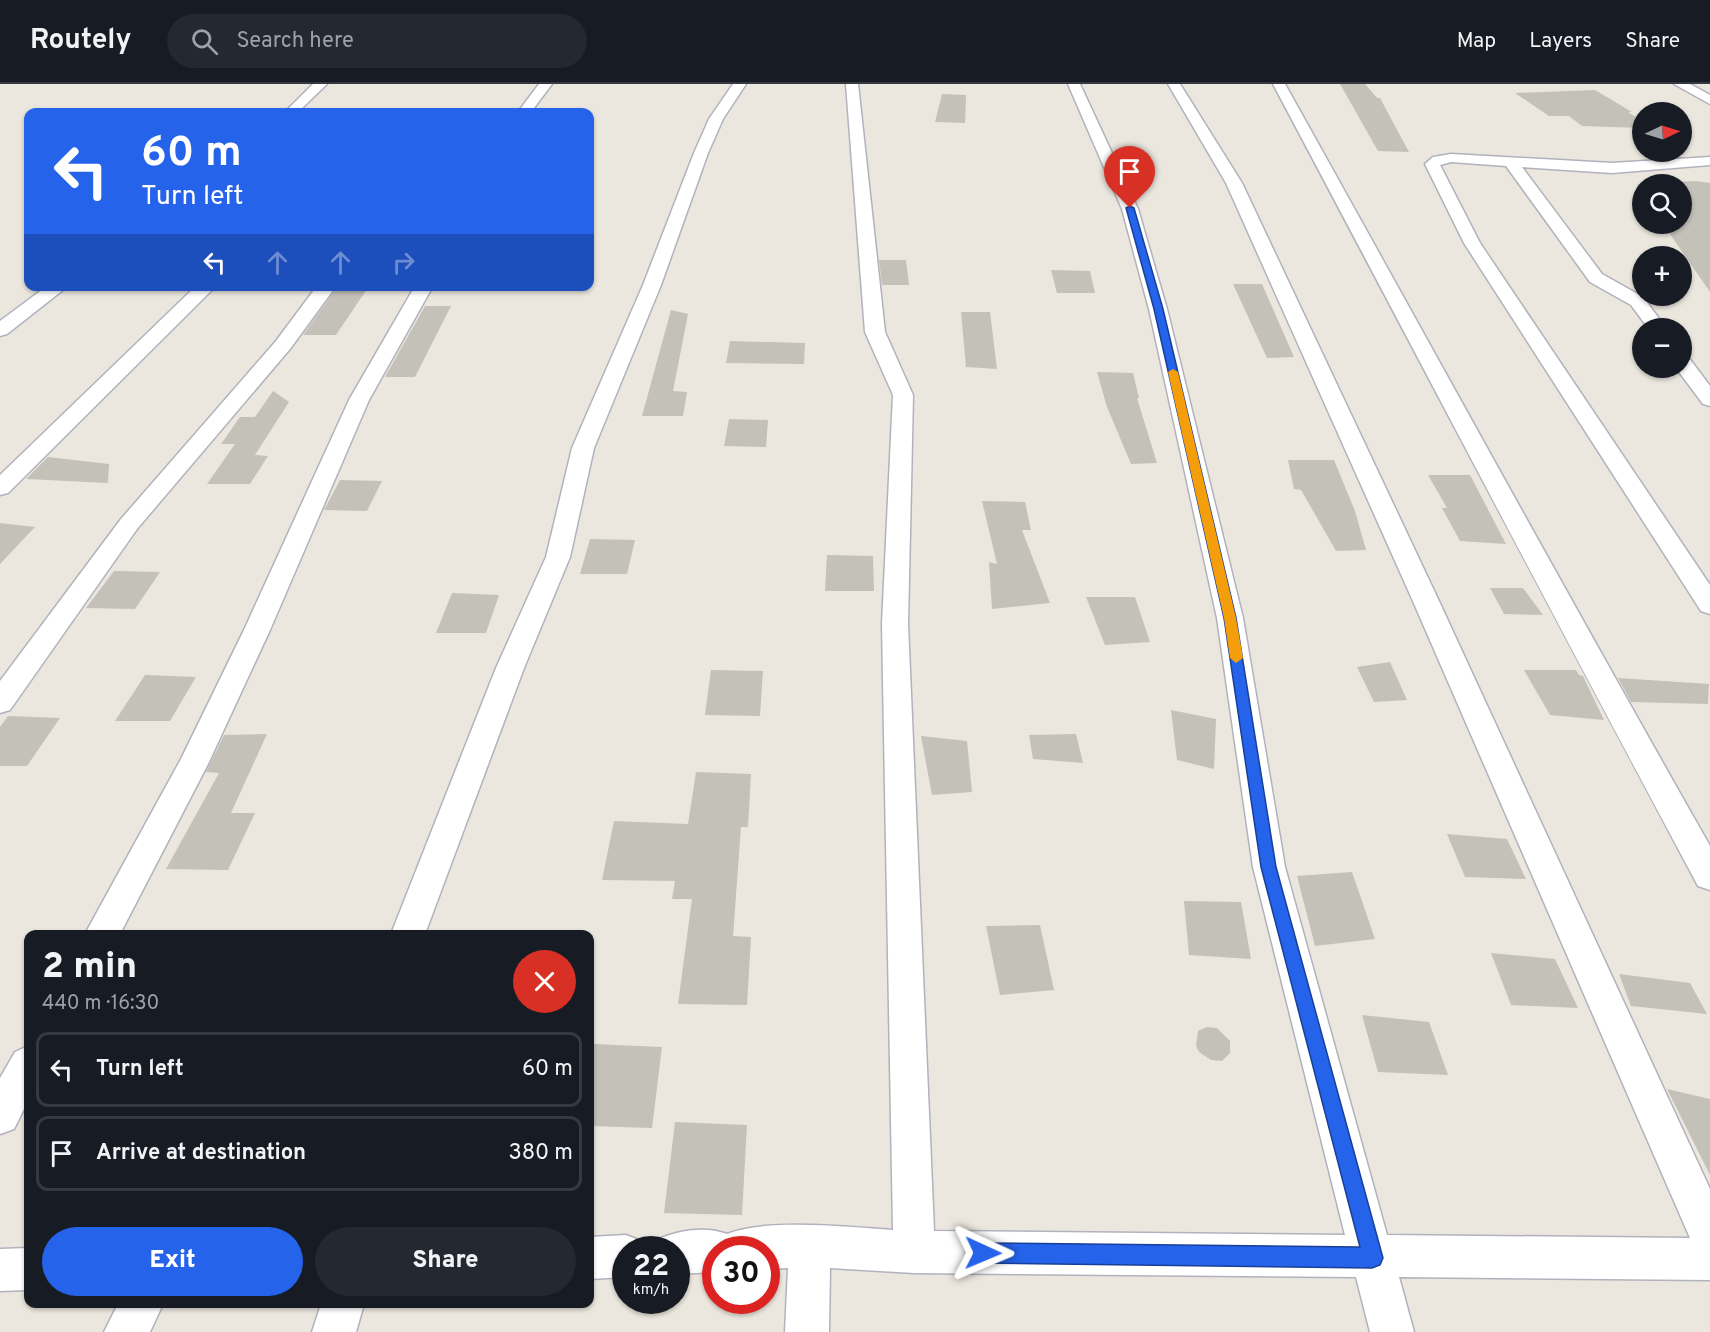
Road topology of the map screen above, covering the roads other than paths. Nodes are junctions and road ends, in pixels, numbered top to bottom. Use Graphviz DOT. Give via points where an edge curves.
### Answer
graph roads {
  1 [pos="321,84"];
  2 [pos="546,84"];
  3 [pos="740,84"];
  4 [pos="852,84"];
  5 [pos="1074,84"];
  6 [pos="1174,84"];
  7 [pos="1279,84"];
  8 [pos="1680,84"];
  9 [pos="1710,99"];
  10 [pos="295,108"];
  11 [pos="527,108"];
  12 [pos="1510,161"];
  13 [pos="1710,161"];
  14 [pos="52,291"];
  15 [pos="202,291"];
  16 [pos="323,291"];
  17 [pos="421,291"];
  18 [pos="1650,318"];
  19 [pos="0,330"];
  20 [pos="1692,376"];
  21 [pos="1710,400"];
  22 [pos="0,488"];
  23 [pos="1710,604"];
  24 [pos="0,702"];
  25 [pos="1710,876"];
  26 [pos="104,930"];
  27 [pos="410,930"];
  28 [pos="24,1072"];
  29 [pos="0,1115"];
  30 [pos="1710,1236"];
  31 [pos="810,1246"];
  32 [pos="780,1248"];
  33 [pos="914,1252"];
  34 [pos="612,1257"];
  35 [pos="594,1258"];
  36 [pos="1372,1258"];
  37 [pos="1710,1259"];
  38 [pos="24,1269"];
  39 [pos="0,1270"];
  40 [pos="139,1308"];
  41 [pos="342,1308"];
  42 [pos="126,1332"];
  43 [pos="334,1332"];
  44 [pos="807,1332"];
  45 [pos="1392,1332"];
  1 -- 10 [label="street"];
  2 -- 11 [label="street"];
  3 -- 27 [label="street" via="716,119 701,153 652,285 583,448 558,557 510,668"];
  4 -- 33 [label="street" via="875,332 903,395 895,624"];
  5 -- 36 [label="street" via="1130,208 1158,309 1230,618 1269,867"];
  6 -- 30 [label="street" via="1254,224"];
  7 -- 25 [label="street"];
  8 -- 9 [label="street"];
  12 -- 13 [label="street" via="1612,168"];
  12 -- 18 [label="street" via="1596,278 1637,301"];
  12 -- 23 [label="street" via="1451,158 1432,164 1472,243"];
  14 -- 19 [label="street"];
  15 -- 22 [label="street"];
  16 -- 24 [label="street" via="129,524"];
  17 -- 26 [label="street" via="359,400 193,764"];
  20 -- 21 [label="street"];
  28 -- 29 [label="street"];
  31 -- 32 [label="street"];
  31 -- 33 [label="street"];
  31 -- 44 [label="street"];
  33 -- 36 [label="street"];
  34 -- 35 [label="street"];
  36 -- 37 [label="street"];
  36 -- 45 [label="street"];
  38 -- 39 [label="street"];
  40 -- 42 [label="street"];
  41 -- 43 [label="street"];
}
